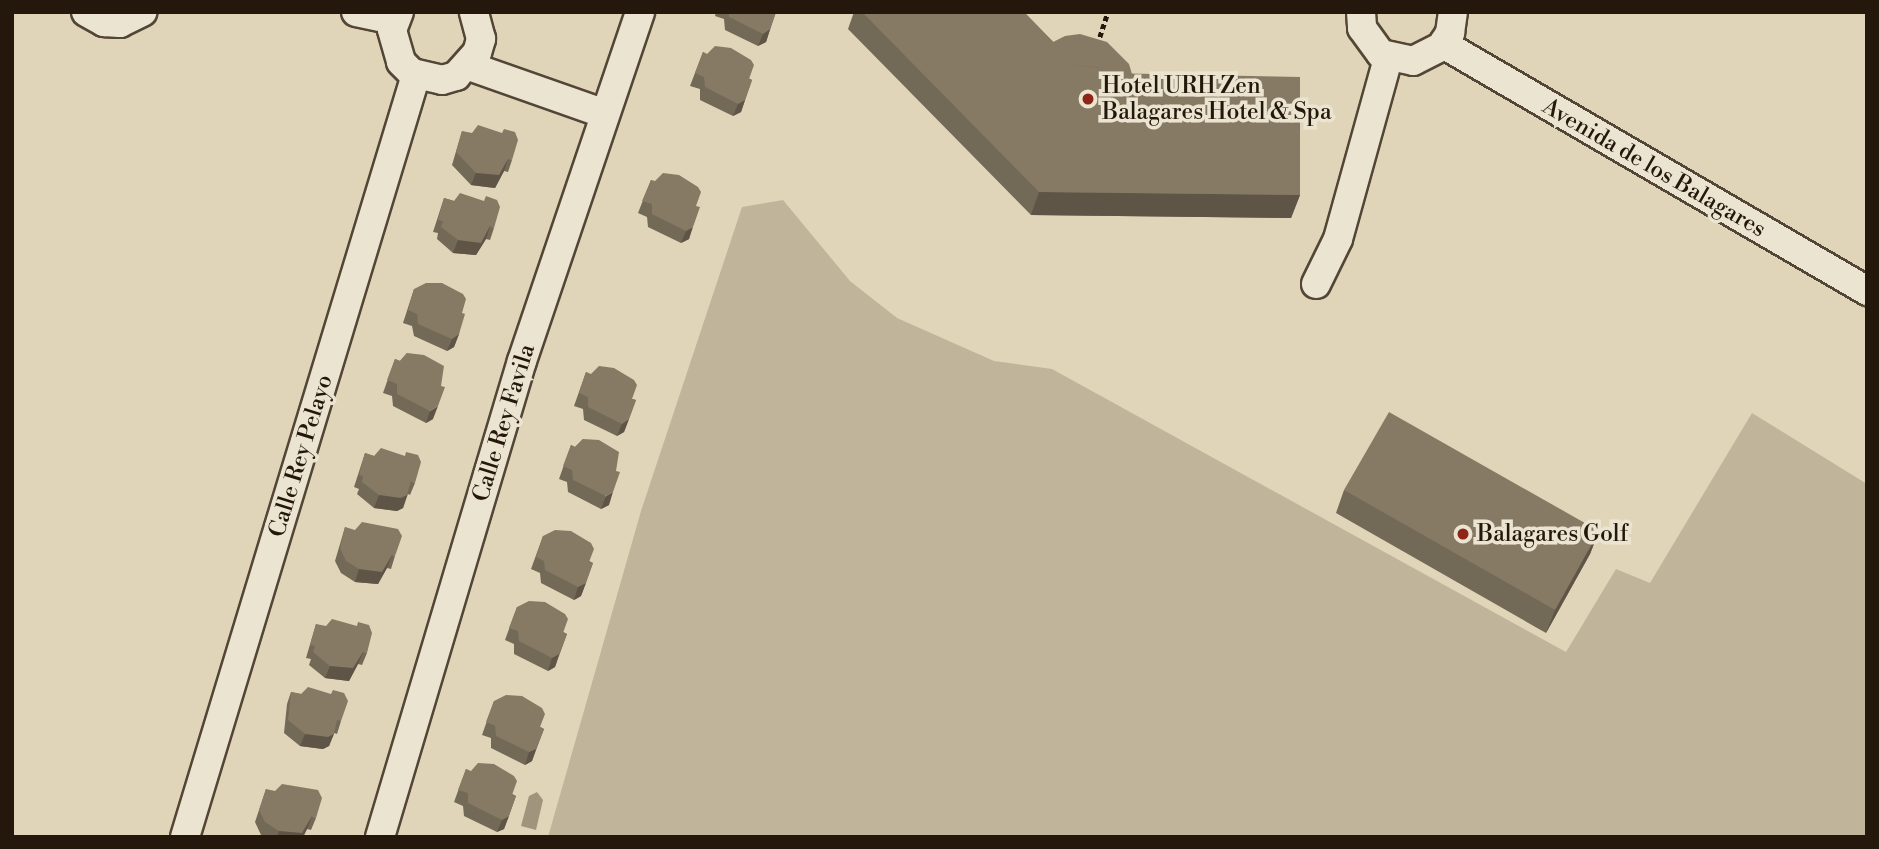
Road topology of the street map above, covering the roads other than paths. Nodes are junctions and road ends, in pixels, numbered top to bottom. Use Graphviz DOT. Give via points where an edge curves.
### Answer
graph roads {
  1 [pos="86,12"];
  2 [pos="143,12"];
  3 [pos="356,12"];
  4 [pos="474,12"];
  5 [pos="640,12"];
  6 [pos="1361,12"];
  7 [pos="1452,12"];
  8 [pos="397,16"];
  9 [pos="1443,44"];
  10 [pos="1388,59"];
  11 [pos="469,66"];
  12 [pos="416,75"];
  13 [pos="605,114"];
  14 [pos="1316,284"];
  15 [pos="1867,291"];
  16 [pos="185,837"];
  17 [pos="380,837"];
  1 -- 2 [label="street" via="104,22 120,23"];
  3 -- 8 [label="street"];
  4 -- 11 [label="street" via="481,39"];
  5 -- 13 [label="street, Calle Rey Favila"];
  6 -- 10 [label="street" via="1369,42"];
  7 -- 9 [label="street" via="1450,33"];
  8 -- 12 [label="street" via="393,48"];
  9 -- 10 [label="street" via="1413,61"];
  9 -- 15 [label="street, Avenida de los Balagares"];
  10 -- 14 [label="street" via="1338,239"];
  11 -- 12 [label="street" via="442,80"];
  11 -- 13 [label="street"];
  12 -- 16 [label="street, Calle Rey Pelayo"];
  13 -- 17 [label="street, Calle Rey Favila" via="522,361"];
}
